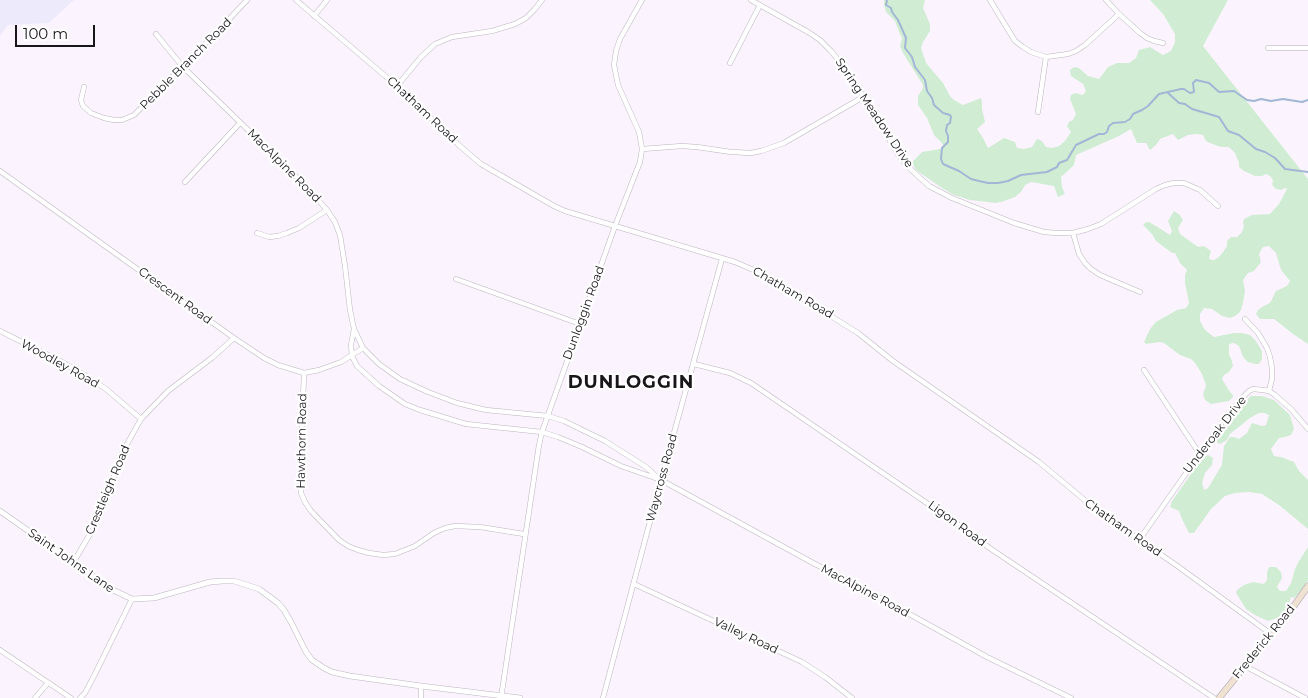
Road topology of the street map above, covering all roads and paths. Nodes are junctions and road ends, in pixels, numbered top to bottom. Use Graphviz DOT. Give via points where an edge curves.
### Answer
graph roads {
  1 [pos="247,0"];
  2 [pos="296,0"];
  3 [pos="327,0"];
  4 [pos="542,0"];
  5 [pos="642,0"];
  6 [pos="751,0"];
  7 [pos="990,0"];
  8 [pos="1106,0"];
  9 [pos="760,5"];
  10 [pos="1119,14"];
  11 [pos="314,16"];
  12 [pos="156,34"];
  13 [pos="1164,43"];
  14 [pos="1268,48"];
  15 [pos="1308,48"];
  16 [pos="1046,56"];
  17 [pos="730,63"];
  18 [pos="182,66"];
  19 [pos="398,86"];
  20 [pos="84,87"];
  21 [pos="863,97"];
  22 [pos="1038,112"];
  23 [pos="240,123"];
  24 [pos="642,149"];
  25 [pos="0,171"];
  26 [pos="184,182"];
  27 [pos="1218,206"];
  28 [pos="328,210"];
  29 [pos="615,226"];
  30 [pos="257,233"];
  31 [pos="1073,233"];
  32 [pos="722,259"];
  33 [pos="456,279"];
  34 [pos="1140,292"];
  35 [pos="1244,319"];
  36 [pos="580,324"];
  37 [pos="354,329"];
  38 [pos="0,331"];
  39 [pos="234,338"];
  40 [pos="363,348"];
  41 [pos="352,356"];
  42 [pos="694,364"];
  43 [pos="1144,370"];
  44 [pos="304,372"];
  45 [pos="1269,391"];
  46 [pos="548,416"];
  47 [pos="141,419"];
  48 [pos="1308,429"];
  49 [pos="542,432"];
  50 [pos="1199,453"];
  51 [pos="661,480"];
  52 [pos="0,511"];
  53 [pos="524,534"];
  54 [pos="1139,540"];
  55 [pos="73,563"];
  56 [pos="634,584"];
  57 [pos="1308,586"];
  58 [pos="132,599"];
  59 [pos="1271,634"];
  60 [pos="0,650"];
  61 [pos="1245,666"];
  62 [pos="48,683"];
  63 [pos="422,686"];
  64 [pos="501,697"];
  65 [pos="35,698"];
  66 [pos="71,698"];
  67 [pos="80,698"];
  68 [pos="421,698"];
  69 [pos="520,698"];
  70 [pos="603,698"];
  71 [pos="852,698"];
  72 [pos="1070,698"];
  73 [pos="1214,698"];
  74 [pos="1219,698"];
  75 [pos="1305,698"];
  1 -- 18 [label="street, Pebble Branch Road"];
  2 -- 11 [label="street, Chatham Road"];
  3 -- 11 [label="street"];
  4 -- 19 [label="street" via="526,18 515,24 452,37 435,44"];
  5 -- 24 [label="street, Dunloggin Road" via="620,39 614,65 618,85 639,132"];
  6 -- 9 [label="street, Spring Meadow Drive"];
  7 -- 16 [label="street" via="1015,41 1031,52"];
  8 -- 10 [label="street"];
  9 -- 17 [label="street"];
  9 -- 21 [label="street, Spring Meadow Drive" via="820,40 840,62"];
  10 -- 13 [label="street" via="1147,38"];
  10 -- 16 [label="street" via="1076,51"];
  11 -- 19 [label="street, Chatham Road"];
  12 -- 18 [label="street, MacAlpine Road"];
  14 -- 15 [label="street"];
  16 -- 22 [label="street"];
  18 -- 20 [label="street, Pebble Branch Road" via="141,109 122,120 104,118 86,110 81,100"];
  18 -- 23 [label="street, MacAlpine Road"];
  19 -- 29 [label="street, Chatham Road" via="460,147 482,164 554,206"];
  21 -- 24 [label="street" via="784,143 761,151 731,152 682,146"];
  21 -- 31 [label="street, Spring Meadow Drive" via="898,154 929,186 1031,229 1056,234"];
  23 -- 26 [label="street"];
  23 -- 28 [label="street, MacAlpine Road"];
  24 -- 29 [label="street, Dunloggin Road" via="638,169"];
  25 -- 39 [label="street, Crescent Road"];
  27 -- 31 [label="street, Spring Meadow Drive" via="1200,190 1184,183 1174,183 1156,189 1101,224"];
  28 -- 30 [label="street" via="299,228 278,236"];
  28 -- 37 [label="street, MacAlpine Road" via="340,235"];
  29 -- 32 [label="street, Chatham Road"];
  29 -- 36 [label="street, Dunloggin Road"];
  31 -- 34 [label="street" via="1079,254 1091,269"];
  32 -- 42 [label="street, Waycross Road"];
  32 -- 54 [label="street, Chatham Road" via="756,270 857,332 893,361 1039,462 1093,508"];
  33 -- 36 [label="street"];
  35 -- 45 [label="street" via="1267,348 1272,368"];
  36 -- 46 [label="street, Dunloggin Road"];
  37 -- 40 [label="street, MacAlpine Road"];
  37 -- 41 [label="street, MacAlpine Road"];
  38 -- 47 [label="street, Woodley Road" via="86,376"];
  39 -- 44 [label="street, Crescent Road" via="278,365"];
  39 -- 47 [label="street, Crestleigh Road" via="168,391"];
  40 -- 41 [label="street, Crescent Road"];
  40 -- 46 [label="street, MacAlpine Road" via="400,379 457,403 481,409"];
  41 -- 44 [label="street, Crescent Road" via="329,367"];
  41 -- 49 [label="street, MacAlpine Road" via="357,366 378,386 405,404 454,421"];
  42 -- 51 [label="street, Waycross Road"];
  42 -- 73 [label="street, Ligon Road" via="738,376 761,389 992,550"];
  43 -- 50 [label="street"];
  44 -- 53 [label="street, Hawthorn Road" via="301,494 311,511 343,543 383,555 407,550 434,533 455,526"];
  45 -- 48 [label="street" via="1281,399"];
  45 -- 50 [label="street, Underoak Drive" via="1253,389 1244,396"];
  46 -- 49 [label="street, Dunloggin Road"];
  46 -- 51 [label="street, MacAlpine Road" via="605,441"];
  47 -- 55 [label="street, Crestleigh Road" via="122,453 93,529"];
  49 -- 51 [label="street, MacAlpine Road"];
  49 -- 53 [label="street, Dunloggin Road"];
  50 -- 54 [label="street, Underoak Drive"];
  51 -- 56 [label="street, Waycross Road"];
  51 -- 72 [label="street, MacAlpine Road" via="987,657"];
  52 -- 55 [label="street, Saint Johns Lane"];
  53 -- 64 [label="street, Dunloggin Road"];
  54 -- 59 [label="street, Chatham Road"];
  55 -- 58 [label="street, Saint Johns Lane"];
  56 -- 70 [label="street, Waycross Road"];
  56 -- 71 [label="street, Valley Road" via="802,662"];
  57 -- 59 [label="main road, Frederick Road"];
  58 -- 63 [label="street" via="154,598 210,582 245,584 259,589 278,603 306,652 324,668 350,676"];
  58 -- 67 [label="street"];
  59 -- 61 [label="main road, Frederick Road"];
  60 -- 62 [label="street"];
  61 -- 74 [label="main road, Frederick Road"];
  61 -- 75 [label="street"];
  62 -- 65 [label="street"];
  62 -- 66 [label="street"];
  63 -- 64 [label="street"];
  63 -- 68 [label="street"];
  64 -- 69 [label="street"];
}
